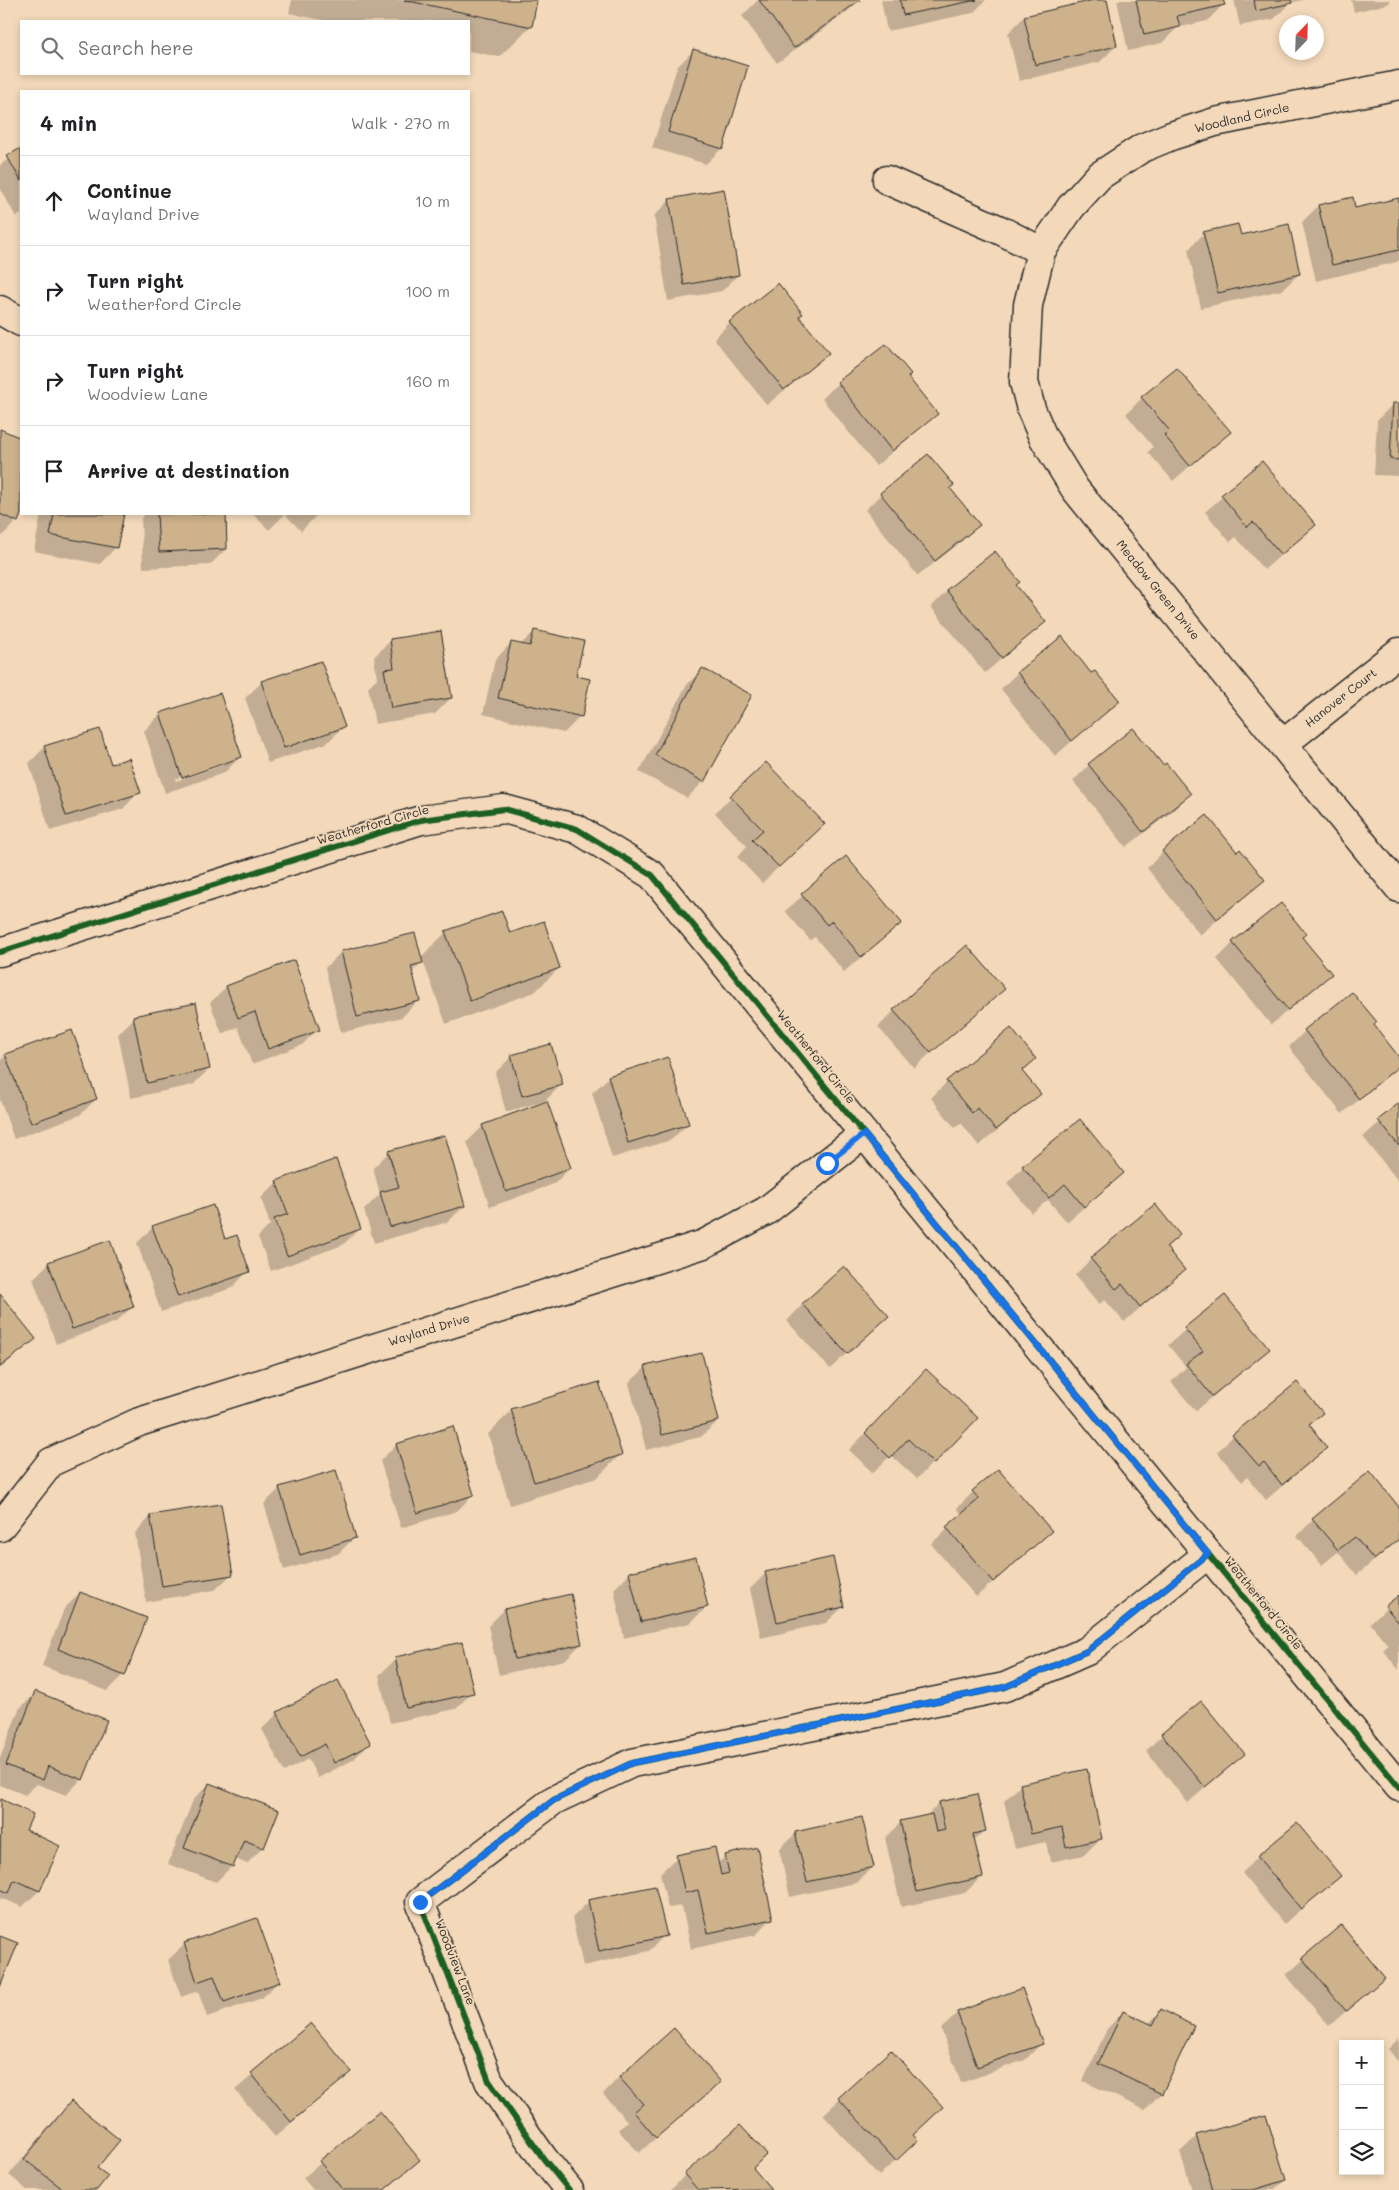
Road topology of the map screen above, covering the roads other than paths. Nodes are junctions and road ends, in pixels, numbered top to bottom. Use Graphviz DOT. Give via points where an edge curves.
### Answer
graph roads {
  1 [pos="1399,85"];
  2 [pos="887,180"];
  3 [pos="1041,251"];
  4 [pos="0,310"];
  5 [pos="20,321"];
  6 [pos="1399,652"];
  7 [pos="1283,744"];
  8 [pos="1399,888"];
  9 [pos="0,952"];
  10 [pos="864,1134"];
  11 [pos="0,1527"];
  12 [pos="1208,1554"];
  13 [pos="1399,1788"];
  14 [pos="569,2190"];
  1 -- 3 [label="street, Woodland Circle" via="1215,122 1142,148 1099,176 1071,207"];
  2 -- 3 [label="street"];
  3 -- 7 [label="street, Meadow Green Drive" via="1028,305 1024,382 1031,410 1043,437 1075,489"];
  4 -- 5 [label="street"];
  6 -- 7 [label="street, Hanover Court"];
  7 -- 8 [label="street, Meadow Green Drive"];
  9 -- 10 [label="street, Weatherford Circle" via="421,820 504,809 577,829 652,875"];
  10 -- 11 [label="street, Wayland Drive" via="766,1211 704,1244 139,1422 51,1462"];
  10 -- 12 [label="street, Weatherford Circle"];
  12 -- 13 [label="street, Weatherford Circle"];
  12 -- 14 [label="street, Woodview Lane" via="1087,1651 1005,1687 632,1763 554,1800 420,1902 489,2081"];
}
